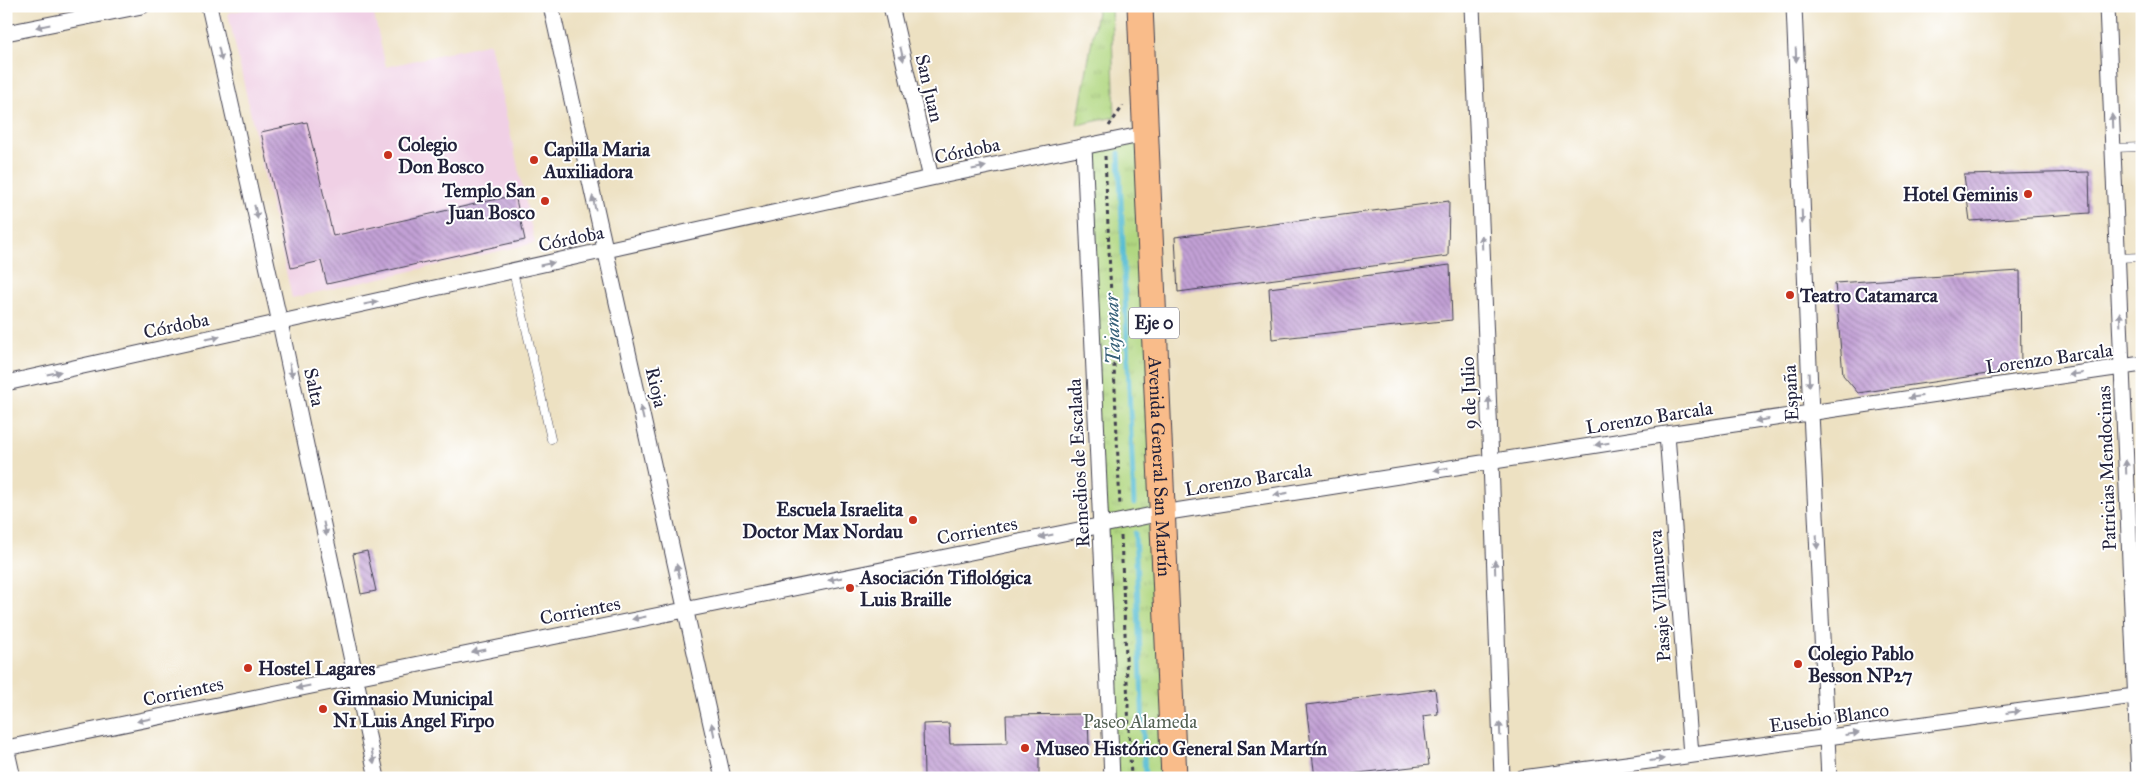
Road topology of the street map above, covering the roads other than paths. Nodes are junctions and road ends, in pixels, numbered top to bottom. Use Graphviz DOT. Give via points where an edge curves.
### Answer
graph roads {
  1 [pos="142,6"];
  2 [pos="209,6"];
  3 [pos="551,6"];
  4 [pos="890,6"];
  5 [pos="1140,6"];
  6 [pos="1472,6"];
  7 [pos="1794,6"];
  8 [pos="2107,6"];
  9 [pos="6,33"];
  10 [pos="1145,134"];
  11 [pos="1084,146"];
  12 [pos="2142,147"];
  13 [pos="2113,148"];
  14 [pos="931,178"];
  15 [pos="605,251"];
  16 [pos="2142,257"];
  17 [pos="2117,258"];
  18 [pos="513,271"];
  19 [pos="280,323"];
  20 [pos="2142,364"];
  21 [pos="2122,367"];
  22 [pos="6,383"];
  23 [pos="1811,413"];
  24 [pos="1667,434"];
  25 [pos="551,439"];
  26 [pos="1491,461"];
  27 [pos="1162,513"];
  28 [pos="1101,525"];
  29 [pos="686,609"];
  30 [pos="356,676"];
  31 [pos="2139,695"];
  32 [pos="1827,737"];
  33 [pos="6,748"];
  34 [pos="1691,755"];
  35 [pos="13,778"];
  36 [pos="378,778"];
  37 [pos="723,778"];
  38 [pos="1112,778"];
  39 [pos="1174,778"];
  40 [pos="1502,778"];
  41 [pos="1522,778"];
  42 [pos="1829,778"];
  43 [pos="2139,778"];
  1 -- 9 [label="street, one-way"];
  2 -- 19 [label="street, Salta, one-way"];
  15 -- 3 [label="street, Rioja, one-way"];
  4 -- 14 [label="street, San Juan, one-way"];
  5 -- 10 [label="main road, Avenida General San Martín / Eje 0"];
  26 -- 6 [label="street, 9 de Julio, one-way"];
  7 -- 23 [label="street, España, one-way"];
  13 -- 8 [label="street, Patricias Mendocinas, one-way"];
  10 -- 11 [label="street, Córdoba"];
  10 -- 27 [label="main road, Avenida General San Martín / Eje 0"];
  14 -- 11 [label="street, Córdoba, one-way"];
  11 -- 28 [label="street, Remedios de Escalada"];
  12 -- 13 [label="lane"];
  13 -- 17 [label="street, Patricias Mendocinas"];
  14 -- 15 [label="street, Córdoba"];
  18 -- 15 [label="street, Córdoba, one-way"];
  29 -- 15 [label="street, Rioja, one-way"];
  16 -- 17 [label="lane"];
  21 -- 17 [label="street, Patricias Mendocinas, one-way"];
  19 -- 18 [label="street, Córdoba, one-way"];
  18 -- 25 [label="lane"];
  22 -- 19 [label="street, Córdoba, one-way"];
  19 -- 30 [label="street, Salta, one-way"];
  20 -- 21 [label="street, Lorenzo Barcala"];
  21 -- 23 [label="street, Lorenzo Barcala, one-way"];
  31 -- 21 [label="street, Patricias Mendocinas, one-way"];
  23 -- 24 [label="street, Lorenzo Barcala, one-way"];
  23 -- 32 [label="street, España, one-way"];
  24 -- 26 [label="street, Lorenzo Barcala, one-way"];
  24 -- 34 [label="street, Pasaje Villanueva"];
  26 -- 27 [label="street, Lorenzo Barcala, one-way"];
  40 -- 26 [label="street, 9 de Julio, one-way"];
  27 -- 28 [label="street, Corrientes"];
  27 -- 39 [label="main road, Avenida General San Martín / Eje 0"];
  28 -- 29 [label="street, Corrientes, one-way"];
  28 -- 38 [label="street, Remedios de Escalada"];
  29 -- 30 [label="street, Corrientes, one-way"];
  37 -- 29 [label="street, Rioja, one-way"];
  30 -- 33 [label="street, Corrientes, one-way"];
  30 -- 36 [label="street, Salta, one-way"];
  32 -- 31 [label="street, Eusebio Blanco, one-way"];
  31 -- 43 [label="street, Patricias Mendocinas"];
  32 -- 34 [label="street, Eusebio Blanco"];
  32 -- 42 [label="street, España"];
  33 -- 35 [label="street"];
  41 -- 34 [label="street, Eusebio Blanco, one-way"];
}
